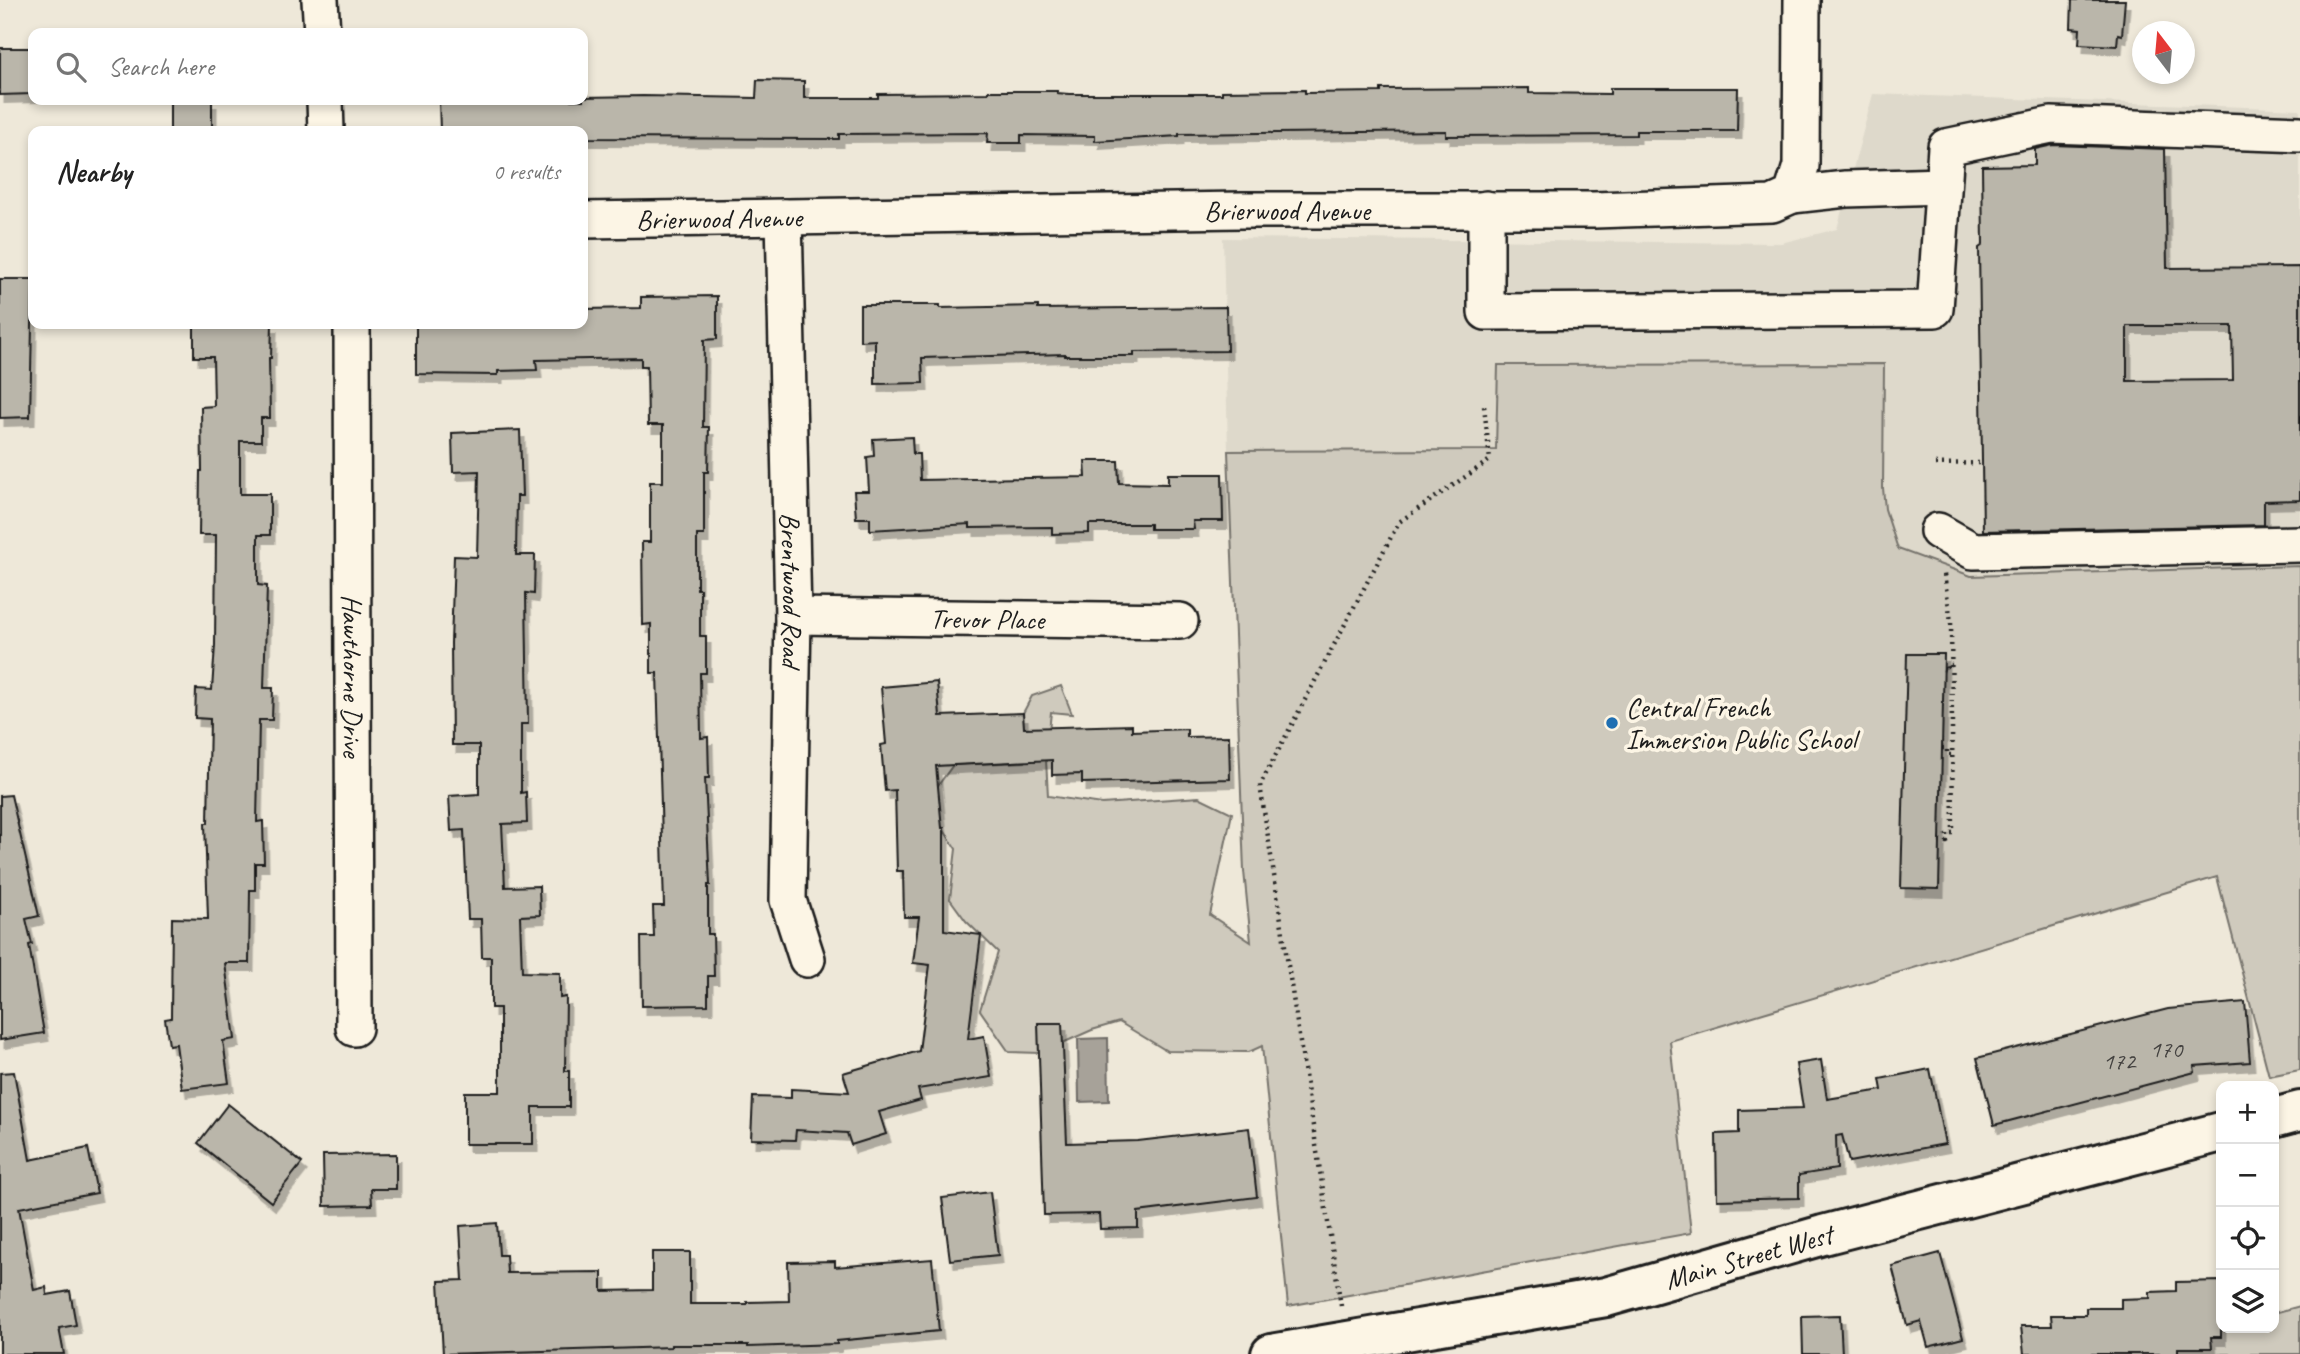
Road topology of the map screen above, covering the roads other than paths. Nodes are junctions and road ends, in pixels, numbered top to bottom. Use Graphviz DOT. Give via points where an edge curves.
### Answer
graph roads {
  1 [pos="320,0"];
  2 [pos="1802,0"];
  3 [pos="322,28"];
  4 [pos="325,105"];
  5 [pos="326,126"];
  6 [pos="2300,134"];
  7 [pos="1943,186"];
  8 [pos="1792,195"];
  9 [pos="1486,209"];
  10 [pos="784,217"];
  11 [pos="588,220"];
  12 [pos="352,329"];
  13 [pos="1938,531"];
  14 [pos="2300,544"];
  15 [pos="793,616"];
  16 [pos="1180,621"];
  17 [pos="807,959"];
  18 [pos="354,1028"];
  19 [pos="2300,1111"];
  20 [pos="2279,1117"];
  21 [pos="2216,1133"];
  22 [pos="1271,1354"];
  1 -- 3 [label="street"];
  2 -- 8 [label="street" via="1801,166"];
  4 -- 5 [label="street"];
  6 -- 7 [label="street" via="2051,125 1946,147"];
  7 -- 8 [label="street, Brierwood Avenue"];
  7 -- 9 [label="street" via="1935,309 1486,312"];
  8 -- 9 [label="street, Brierwood Avenue" via="1772,204 1754,205"];
  9 -- 10 [label="street, Brierwood Avenue"];
  10 -- 11 [label="street, Brierwood Avenue"];
  10 -- 15 [label="street, Brentwood Road"];
  12 -- 18 [label="street, Hawthorne Drive"];
  13 -- 14 [label="street" via="1973,551"];
  15 -- 16 [label="street, Trevor Place"];
  15 -- 17 [label="street, Brentwood Road" via="788,900"];
  19 -- 20 [label="main road"];
  21 -- 22 [label="main road, Main Street West" via="1823,1235 1606,1297"];
}
